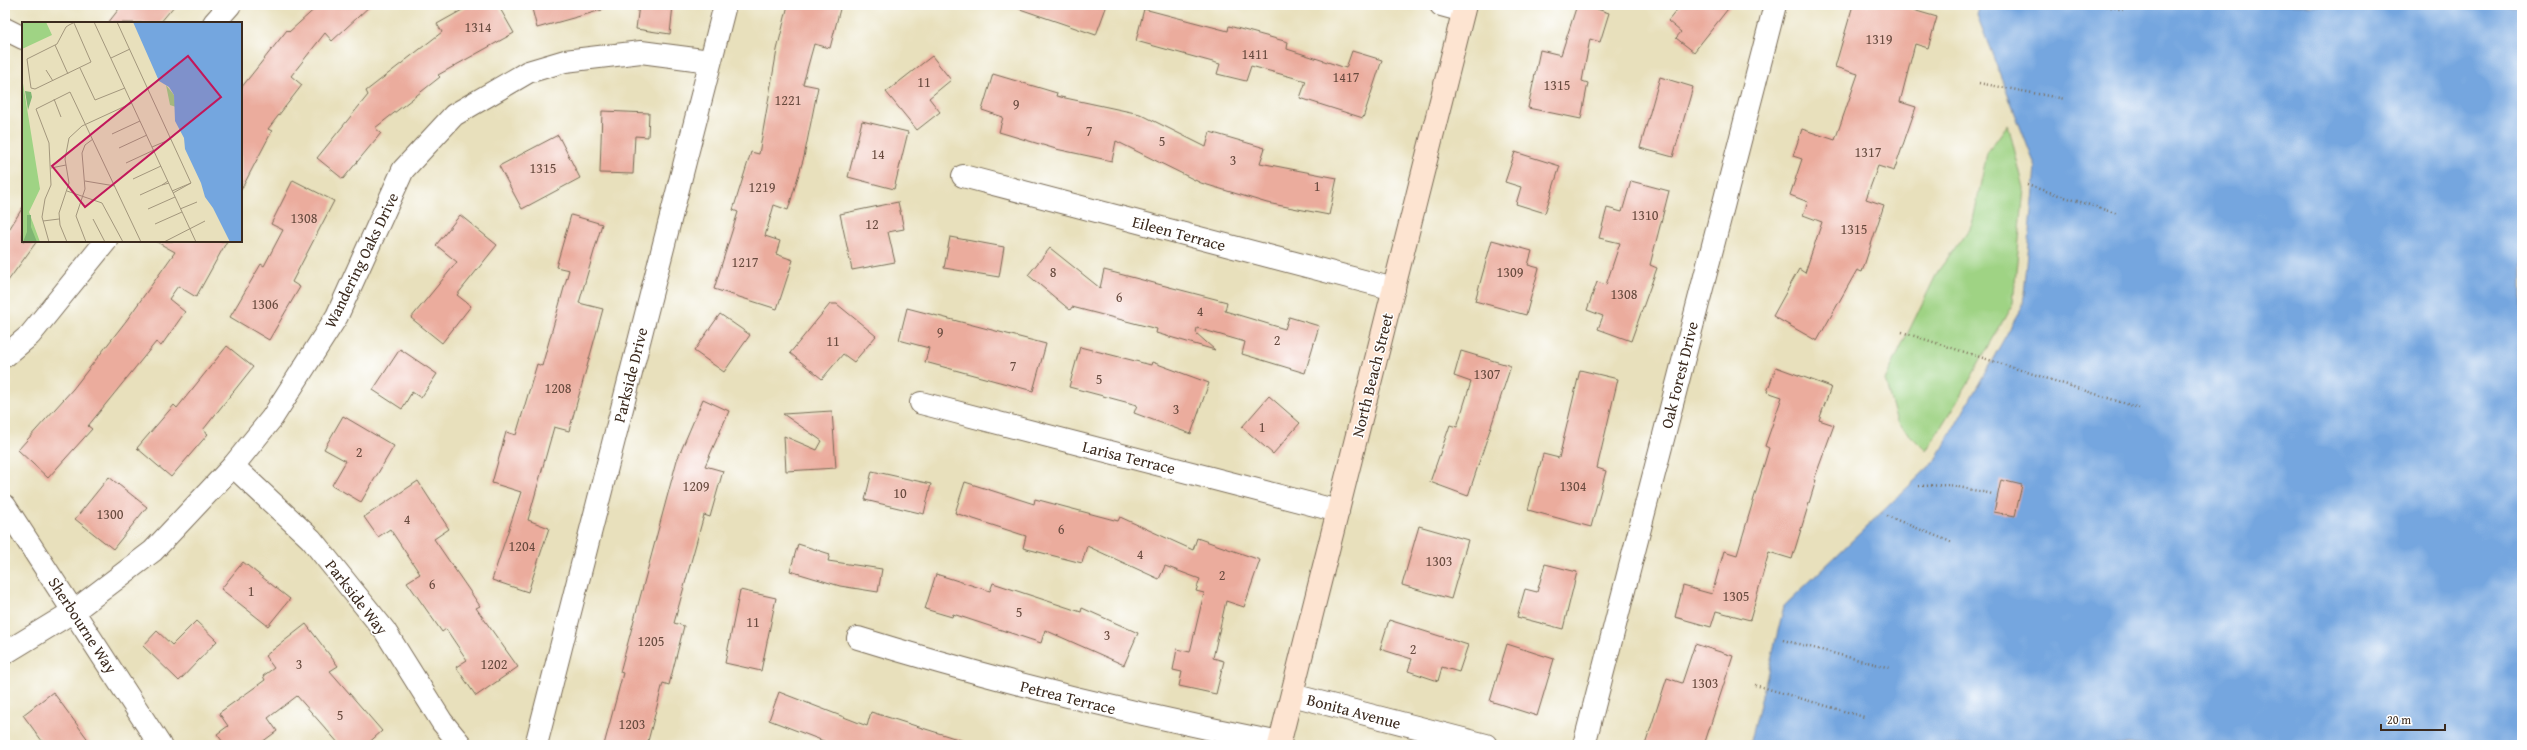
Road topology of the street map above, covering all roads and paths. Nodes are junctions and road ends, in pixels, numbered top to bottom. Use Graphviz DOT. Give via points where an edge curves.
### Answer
graph roads {
  1 [pos="230,5"];
  2 [pos="724,5"];
  3 [pos="1441,5"];
  4 [pos="1775,5"];
  5 [pos="2103,5"];
  6 [pos="1464,8"];
  7 [pos="2123,10"];
  8 [pos="215,22"];
  9 [pos="5,29"];
  10 [pos="22,38"];
  11 [pos="710,61"];
  12 [pos="1979,83"];
  13 [pos="2065,99"];
  14 [pos="963,176"];
  15 [pos="2027,185"];
  16 [pos="2118,214"];
  17 [pos="105,242"];
  18 [pos="1394,289"];
  19 [pos="1902,332"];
  20 [pos="5,356"];
  21 [pos="921,403"];
  22 [pos="2139,408"];
  23 [pos="233,466"];
  24 [pos="1919,486"];
  25 [pos="1993,494"];
  26 [pos="5,506"];
  27 [pos="1338,511"];
  28 [pos="1887,516"];
  29 [pos="1951,542"];
  30 [pos="74,610"];
  31 [pos="858,638"];
  32 [pos="1783,640"];
  33 [pos="5,653"];
  34 [pos="1890,668"];
  35 [pos="1755,686"];
  36 [pos="1292,695"];
  37 [pos="1864,717"];
  38 [pos="1280,744"];
  39 [pos="160,745"];
  40 [pos="461,745"];
  41 [pos="536,745"];
  42 [pos="1486,745"];
  43 [pos="1584,745"];
  1 -- 8 [label="street"];
  2 -- 11 [label="street, Parkside Drive"];
  3 -- 6 [label="street"];
  4 -- 43 [label="street, Oak Forest Drive"];
  5 -- 7 [label="path"];
  6 -- 18 [label="street, North Beach Street"];
  9 -- 10 [label="street"];
  11 -- 23 [label="street, Wandering Oaks Drive" via="641,52 565,61 528,72 454,115 404,170 337,316 272,418"];
  11 -- 41 [label="street, Parkside Drive"];
  12 -- 13 [label="path"];
  14 -- 18 [label="street, Eileen Terrace"];
  15 -- 16 [label="path"];
  17 -- 20 [label="street" via="30,336"];
  18 -- 27 [label="street, North Beach Street"];
  19 -- 22 [label="path"];
  21 -- 27 [label="street, Larisa Terrace"];
  23 -- 30 [label="street, Wandering Oaks Drive" via="153,550"];
  23 -- 40 [label="street, Parkside Way" via="311,539 385,631 442,722"];
  24 -- 25 [label="path" via="1949,485"];
  26 -- 30 [label="street, Sherbourne Way"];
  27 -- 36 [label="street, North Beach Street"];
  28 -- 29 [label="path"];
  30 -- 33 [label="street, Wandering Oaks Drive"];
  30 -- 39 [label="street, Sherbourne Way"];
  31 -- 38 [label="street, Petrea Terrace" via="963,670 1097,704"];
  32 -- 34 [label="path"];
  35 -- 37 [label="path"];
  36 -- 38 [label="street, North Beach Street"];
  36 -- 42 [label="street, Bonita Avenue"];
}
